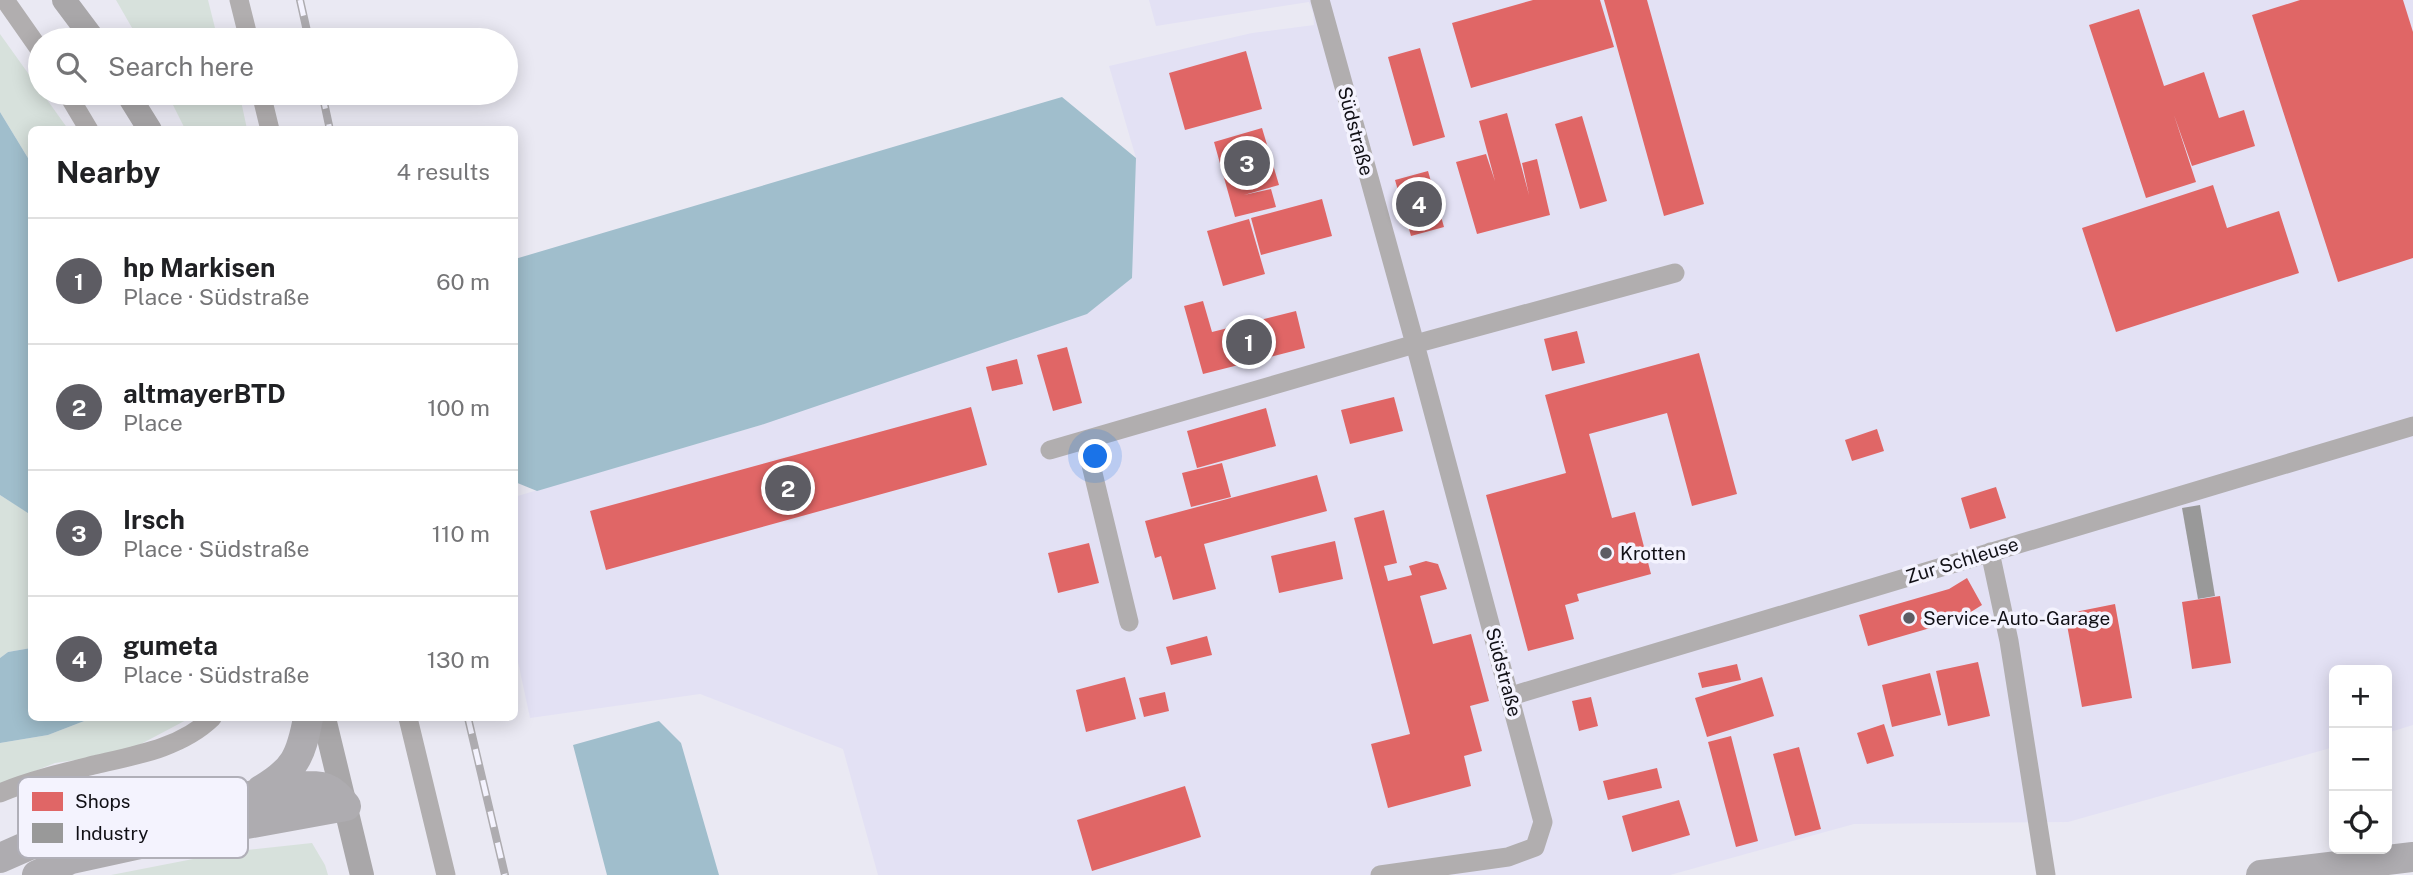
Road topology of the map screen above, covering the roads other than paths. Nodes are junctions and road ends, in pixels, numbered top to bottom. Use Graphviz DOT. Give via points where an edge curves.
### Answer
graph roads {
  1 [pos="5,0"];
  2 [pos="64,0"];
  3 [pos="239,0"];
  4 [pos="1320,0"];
  5 [pos="85,28"];
  6 [pos="246,28"];
  7 [pos="28,33"];
  8 [pos="75,105"];
  9 [pos="134,105"];
  10 [pos="264,105"];
  11 [pos="87,126"];
  12 [pos="148,126"];
  13 [pos="269,126"];
  14 [pos="1675,273"];
  15 [pos="1415,344"];
  16 [pos="2413,426"];
  17 [pos="1085,440"];
  18 [pos="1050,450"];
  19 [pos="1990,552"];
  20 [pos="1129,622"];
  21 [pos="1511,696"];
  22 [pos="208,721"];
  23 [pos="307,721"];
  24 [pos="325,721"];
  25 [pos="409,721"];
  26 [pos="50,777"];
  27 [pos="18,787"];
  28 [pos="0,793"];
  29 [pos="252,795"];
  30 [pos="248,796"];
  31 [pos="346,806"];
  32 [pos="248,824"];
  33 [pos="18,851"];
  34 [pos="2413,857"];
  35 [pos="75,858"];
  36 [pos="0,859"];
  37 [pos="37,875"];
  38 [pos="362,875"];
  39 [pos="446,875"];
  40 [pos="1380,875"];
  41 [pos="2046,875"];
  42 [pos="2261,875"];
  1 -- 7 [label="street"];
  2 -- 5 [label="main road"];
  3 -- 6 [label="street"];
  4 -- 15 [label="street, Südstraße"];
  8 -- 11 [label="street"];
  9 -- 12 [label="main road"];
  10 -- 13 [label="street"];
  14 -- 15 [label="street"];
  15 -- 17 [label="street"];
  15 -- 21 [label="street, Südstraße"];
  16 -- 19 [label="street, Zur Schleuse"];
  17 -- 18 [label="street"];
  17 -- 20 [label="street"];
  19 -- 21 [label="street, Zur Schleuse"];
  19 -- 41 [label="street" via="2009,641"];
  21 -- 40 [label="street, Südstraße" via="1543,822 1535,847 1508,857"];
  22 -- 26 [label="street" via="179,741"];
  23 -- 29 [label="highway" via="293,764 283,777"];
  24 -- 31 [label="main road"];
  25 -- 39 [label="street"];
  27 -- 28 [label="street"];
  29 -- 30 [label="highway"];
  29 -- 31 [label="highway" via="324,786"];
  31 -- 32 [label="highway"];
  31 -- 38 [label="main road"];
  33 -- 36 [label="highway"];
  34 -- 42 [label="highway"];
  35 -- 37 [label="highway"];
}
